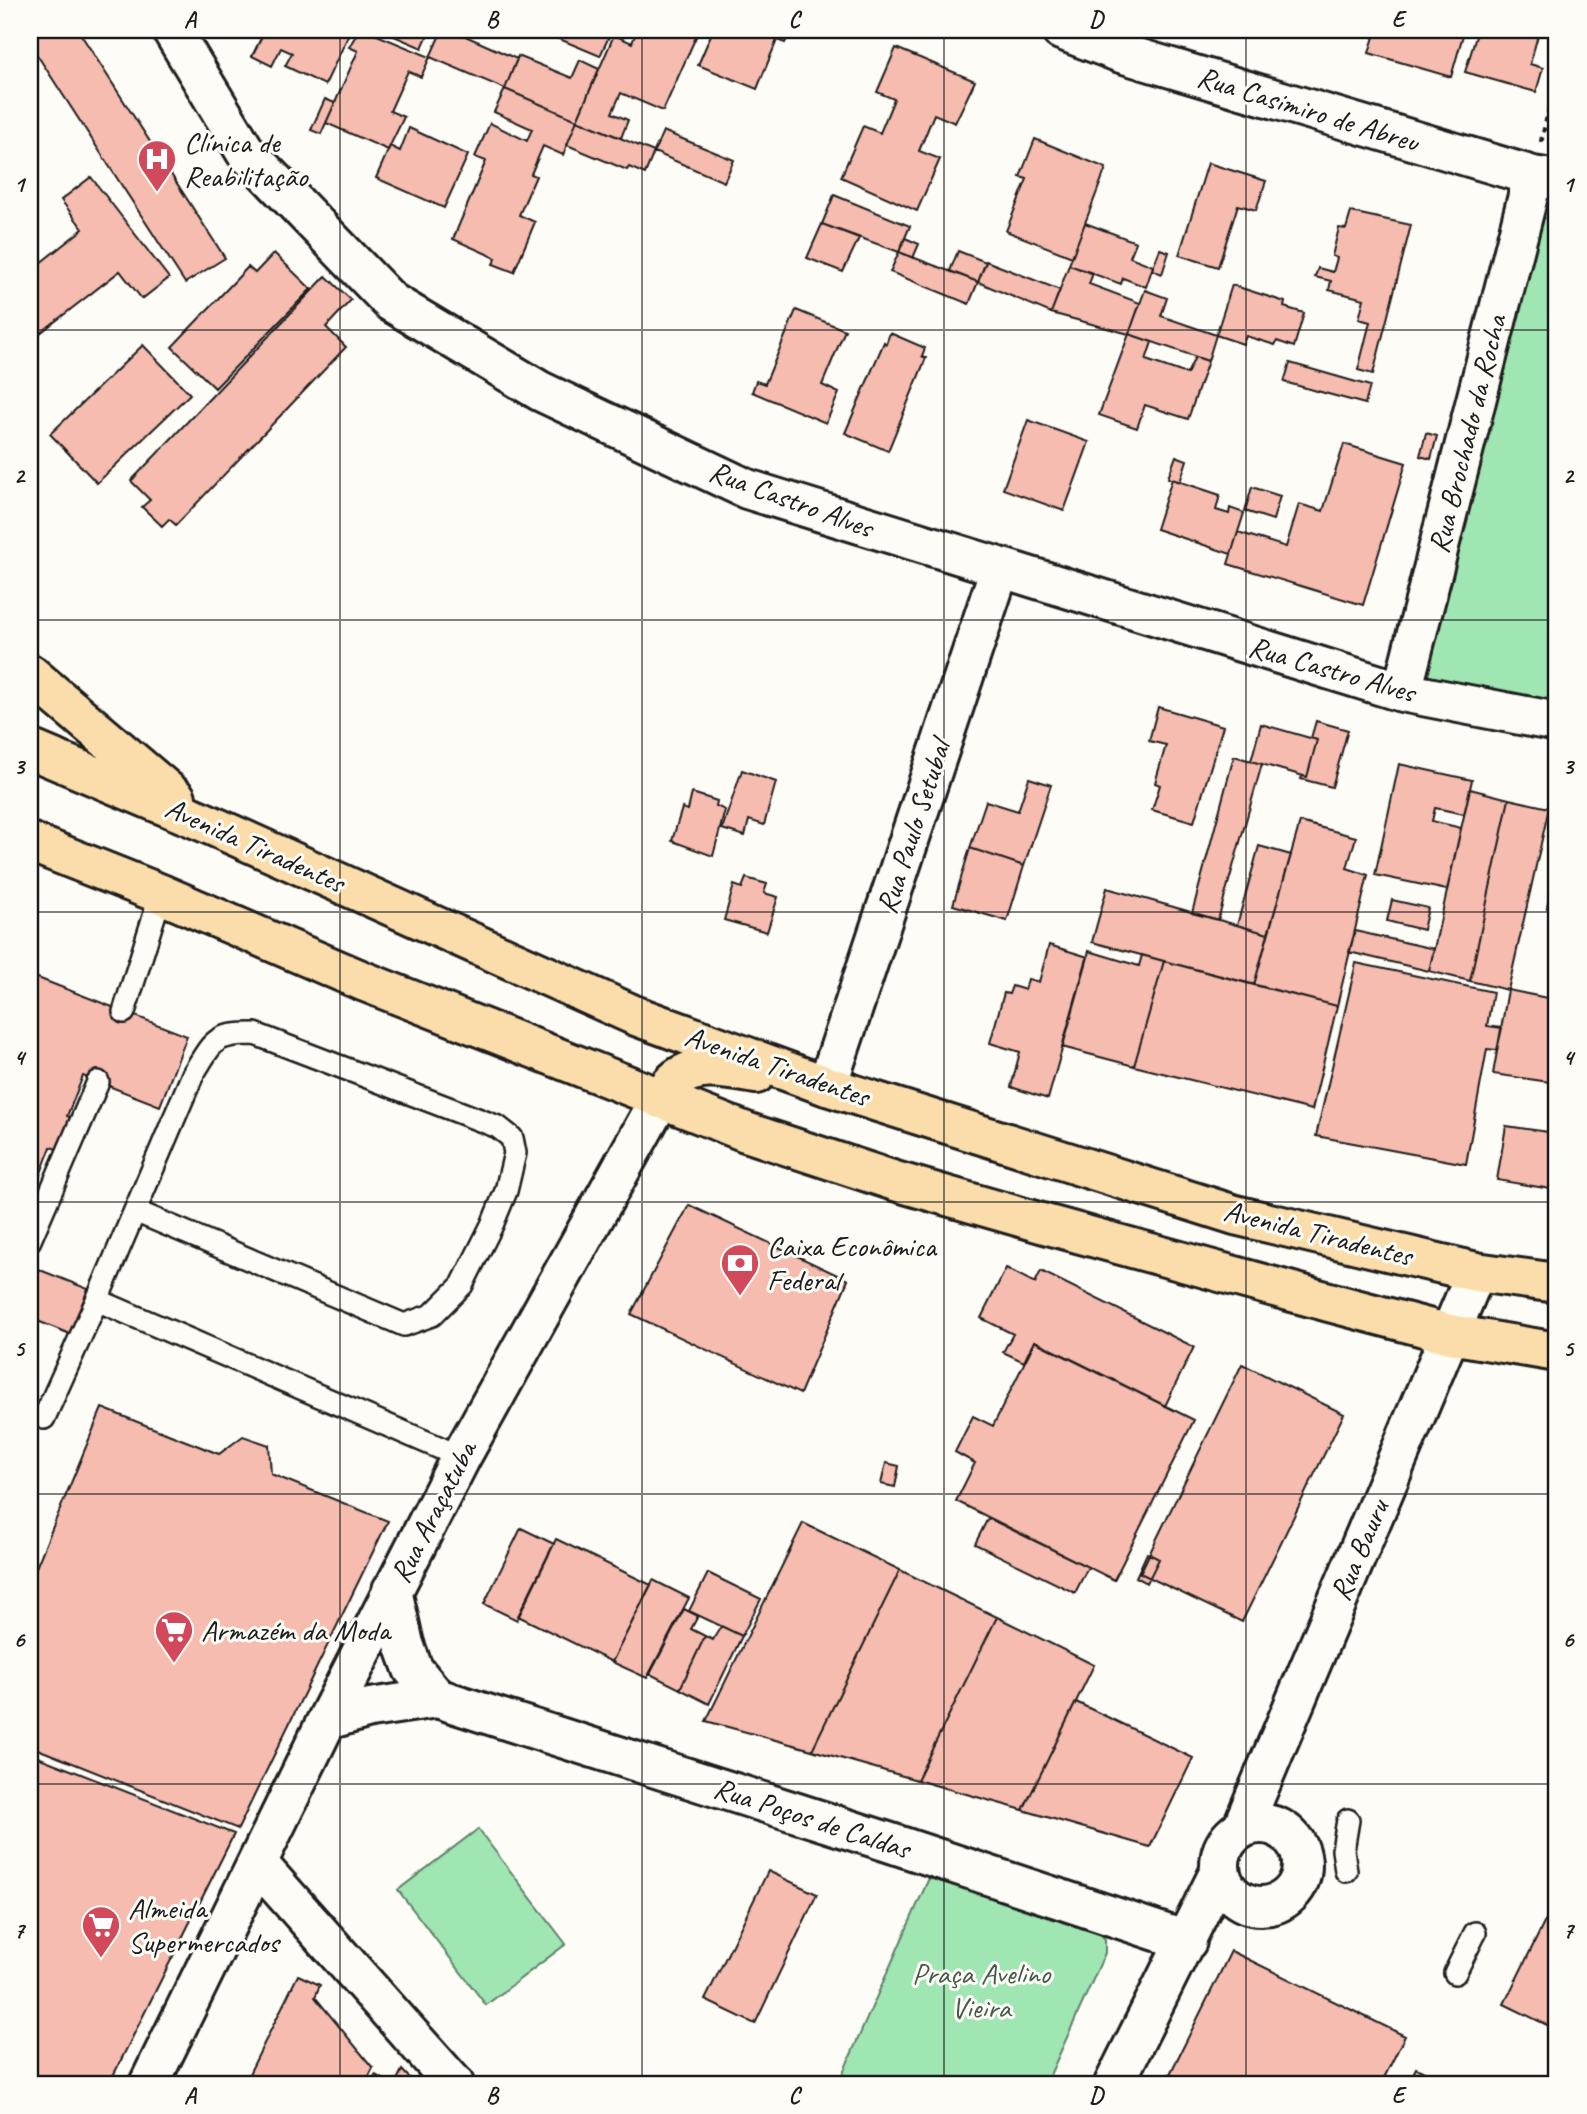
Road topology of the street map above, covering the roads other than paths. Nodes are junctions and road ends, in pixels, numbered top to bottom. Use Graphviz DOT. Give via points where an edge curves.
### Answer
graph roads {
  1 [pos="172,30"];
  2 [pos="1061,30"];
  3 [pos="1545,178"];
  4 [pos="1000,568"];
  5 [pos="30,674"];
  6 [pos="1402,692"];
  7 [pos="1557,722"];
  8 [pos="30,749"];
  9 [pos="204,822"];
  10 [pos="30,842"];
  11 [pos="161,894"];
  12 [pos="124,1012"];
  13 [pos="98,1082"];
  14 [pos="827,1086"];
  15 [pos="660,1099"];
  16 [pos="135,1211"];
  17 [pos="30,1240"];
  18 [pos="1476,1272"];
  19 [pos="1557,1283"];
  20 [pos="97,1300"];
  21 [pos="1450,1334"];
  22 [pos="1557,1352"];
  23 [pos="44,1418"];
  24 [pos="461,1457"];
  25 [pos="393,1590"];
  26 [pos="437,1698"];
  27 [pos="327,1720"];
  28 [pos="1348,1821"];
  29 [pos="1242,1828"];
  30 [pos="258,1864"];
  31 [pos="1220,1871"];
  32 [pos="1346,1871"];
  33 [pos="1475,1933"];
  34 [pos="1187,1941"];
  35 [pos="1455,1973"];
  36 [pos="149,2084"];
  37 [pos="454,2084"];
  38 [pos="1114,2084"];
  1 -- 4 [label="street, Rua Castro Alves" via="245,151 391,302 540,391 747,489"];
  2 -- 3 [label="street, Rua Casimiro de Abreu" via="1121,53"];
  3 -- 6 [label="street, Rua Brochado da Rocha"];
  4 -- 6 [label="street, Rua Castro Alves"];
  4 -- 14 [label="street, Rua Paulo Setubal"];
  5 -- 9 [label="main road"];
  6 -- 7 [label="street, Rua Castro Alves"];
  8 -- 9 [label="main road, Avenida Tiradentes"];
  9 -- 14 [label="main road, Avenida Tiradentes" via="636,1016"];
  10 -- 11 [label="main road, Avenida Tiradentes"];
  11 -- 12 [label="lane"];
  11 -- 15 [label="main road, Avenida Tiradentes" via="363,981"];
  13 -- 17 [label="lane"];
  14 -- 15 [label="main road" via="714,1068 676,1080"];
  14 -- 18 [label="main road, Avenida Tiradentes" via="1235,1215"];
  15 -- 21 [label="main road, Avenida Tiradentes" via="895,1181"];
  15 -- 24 [label="street, Rua Araçatuba"];
  16 -- 16 [label="lane" via="404,1325 432,1315 462,1285 506,1191 515,1153 512,1138 498,1127 255,1034 230,1034 211,1044 193,1074"];
  16 -- 20 [label="lane"];
  18 -- 19 [label="main road, Avenida Tiradentes"];
  18 -- 21 [label="street, Rua Bauru"];
  20 -- 23 [label="lane"];
  20 -- 24 [label="lane"];
  21 -- 22 [label="main road, Avenida Tiradentes"];
  21 -- 29 [label="street, Rua Bauru"];
  24 -- 25 [label="street, Rua Araçatuba"];
  25 -- 26 [label="street" via="414,1669"];
  25 -- 27 [label="street, Rua Araçatuba"];
  26 -- 27 [label="street, Rua Poços de Caldas"];
  26 -- 34 [label="street, Rua Poços de Caldas"];
  27 -- 30 [label="street, Rua Araçatuba"];
  28 -- 32 [label="lane" via="1343,1850"];
  29 -- 31 [label="street" via="1224,1846"];
  29 -- 31 [label="street" via="1271,1824 1295,1840 1303,1867 1300,1881 1288,1898 1261,1906 1232,1895"];
  30 -- 36 [label="street, Rua Araçatuba"];
  30 -- 37 [label="street"];
  31 -- 34 [label="street"];
  33 -- 35 [label="lane"];
  34 -- 38 [label="street"];
}
